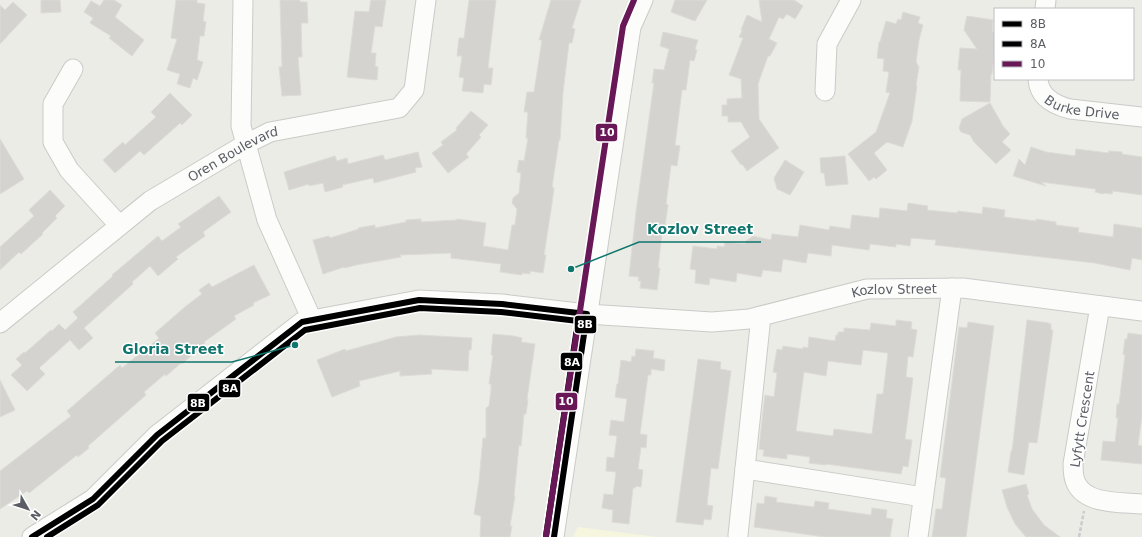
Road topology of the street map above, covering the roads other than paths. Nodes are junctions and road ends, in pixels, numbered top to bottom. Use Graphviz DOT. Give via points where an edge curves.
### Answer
graph roads {
  1 [pos="243,0"];
  2 [pos="426,0"];
  3 [pos="644,0"];
  4 [pos="851,0"];
  5 [pos="73,69"];
  6 [pos="1038,80"];
  7 [pos="825,91"];
  8 [pos="1142,117"];
  9 [pos="246,144"];
  10 [pos="119,225"];
  11 [pos="952,288"];
  12 [pos="1100,306"];
  13 [pos="1142,311"];
  14 [pos="587,314"];
  15 [pos="761,316"];
  16 [pos="312,320"];
  17 [pos="0,322"];
  18 [pos="745,469"];
  19 [pos="923,497"];
  20 [pos="1142,504"];
  21 [pos="738,535"];
  22 [pos="32,537"];
  23 [pos="554,537"];
  24 [pos="918,537"];
  1 -- 9 [label="street" via="242,126"];
  2 -- 9 [label="street, Oren Boulevard" via="414,90 399,108 270,132"];
  3 -- 14 [label="street" via="631,27"];
  4 -- 7 [label="street" via="827,44"];
  5 -- 10 [label="street" via="53,104 53,142 69,170"];
  6 -- 8 [label="street, Burke Drive" via="1041,93 1058,106"];
  9 -- 10 [label="street, Oren Boulevard" via="150,201"];
  9 -- 16 [label="street" via="267,220"];
  10 -- 17 [label="street, Oren Boulevard"];
  11 -- 12 [label="street, Kozlov Street"];
  11 -- 15 [label="street, Kozlov Street" via="867,289"];
  11 -- 19 [label="street"];
  12 -- 13 [label="street, Kozlov Street"];
  12 -- 20 [label="street, Lyfytt Crescent" via="1073,464 1076,483 1087,494 1105,501"];
  14 -- 15 [label="street, Kozlov Street" via="712,322"];
  14 -- 16 [label="street, Kozlov Street" via="502,304 419,300"];
  14 -- 23 [label="street"];
  15 -- 18 [label="street"];
  16 -- 22 [label="street, Kozlov Street" via="302,322 157,435 93,499"];
  18 -- 19 [label="street"];
  18 -- 21 [label="street"];
  19 -- 24 [label="street"];
}
